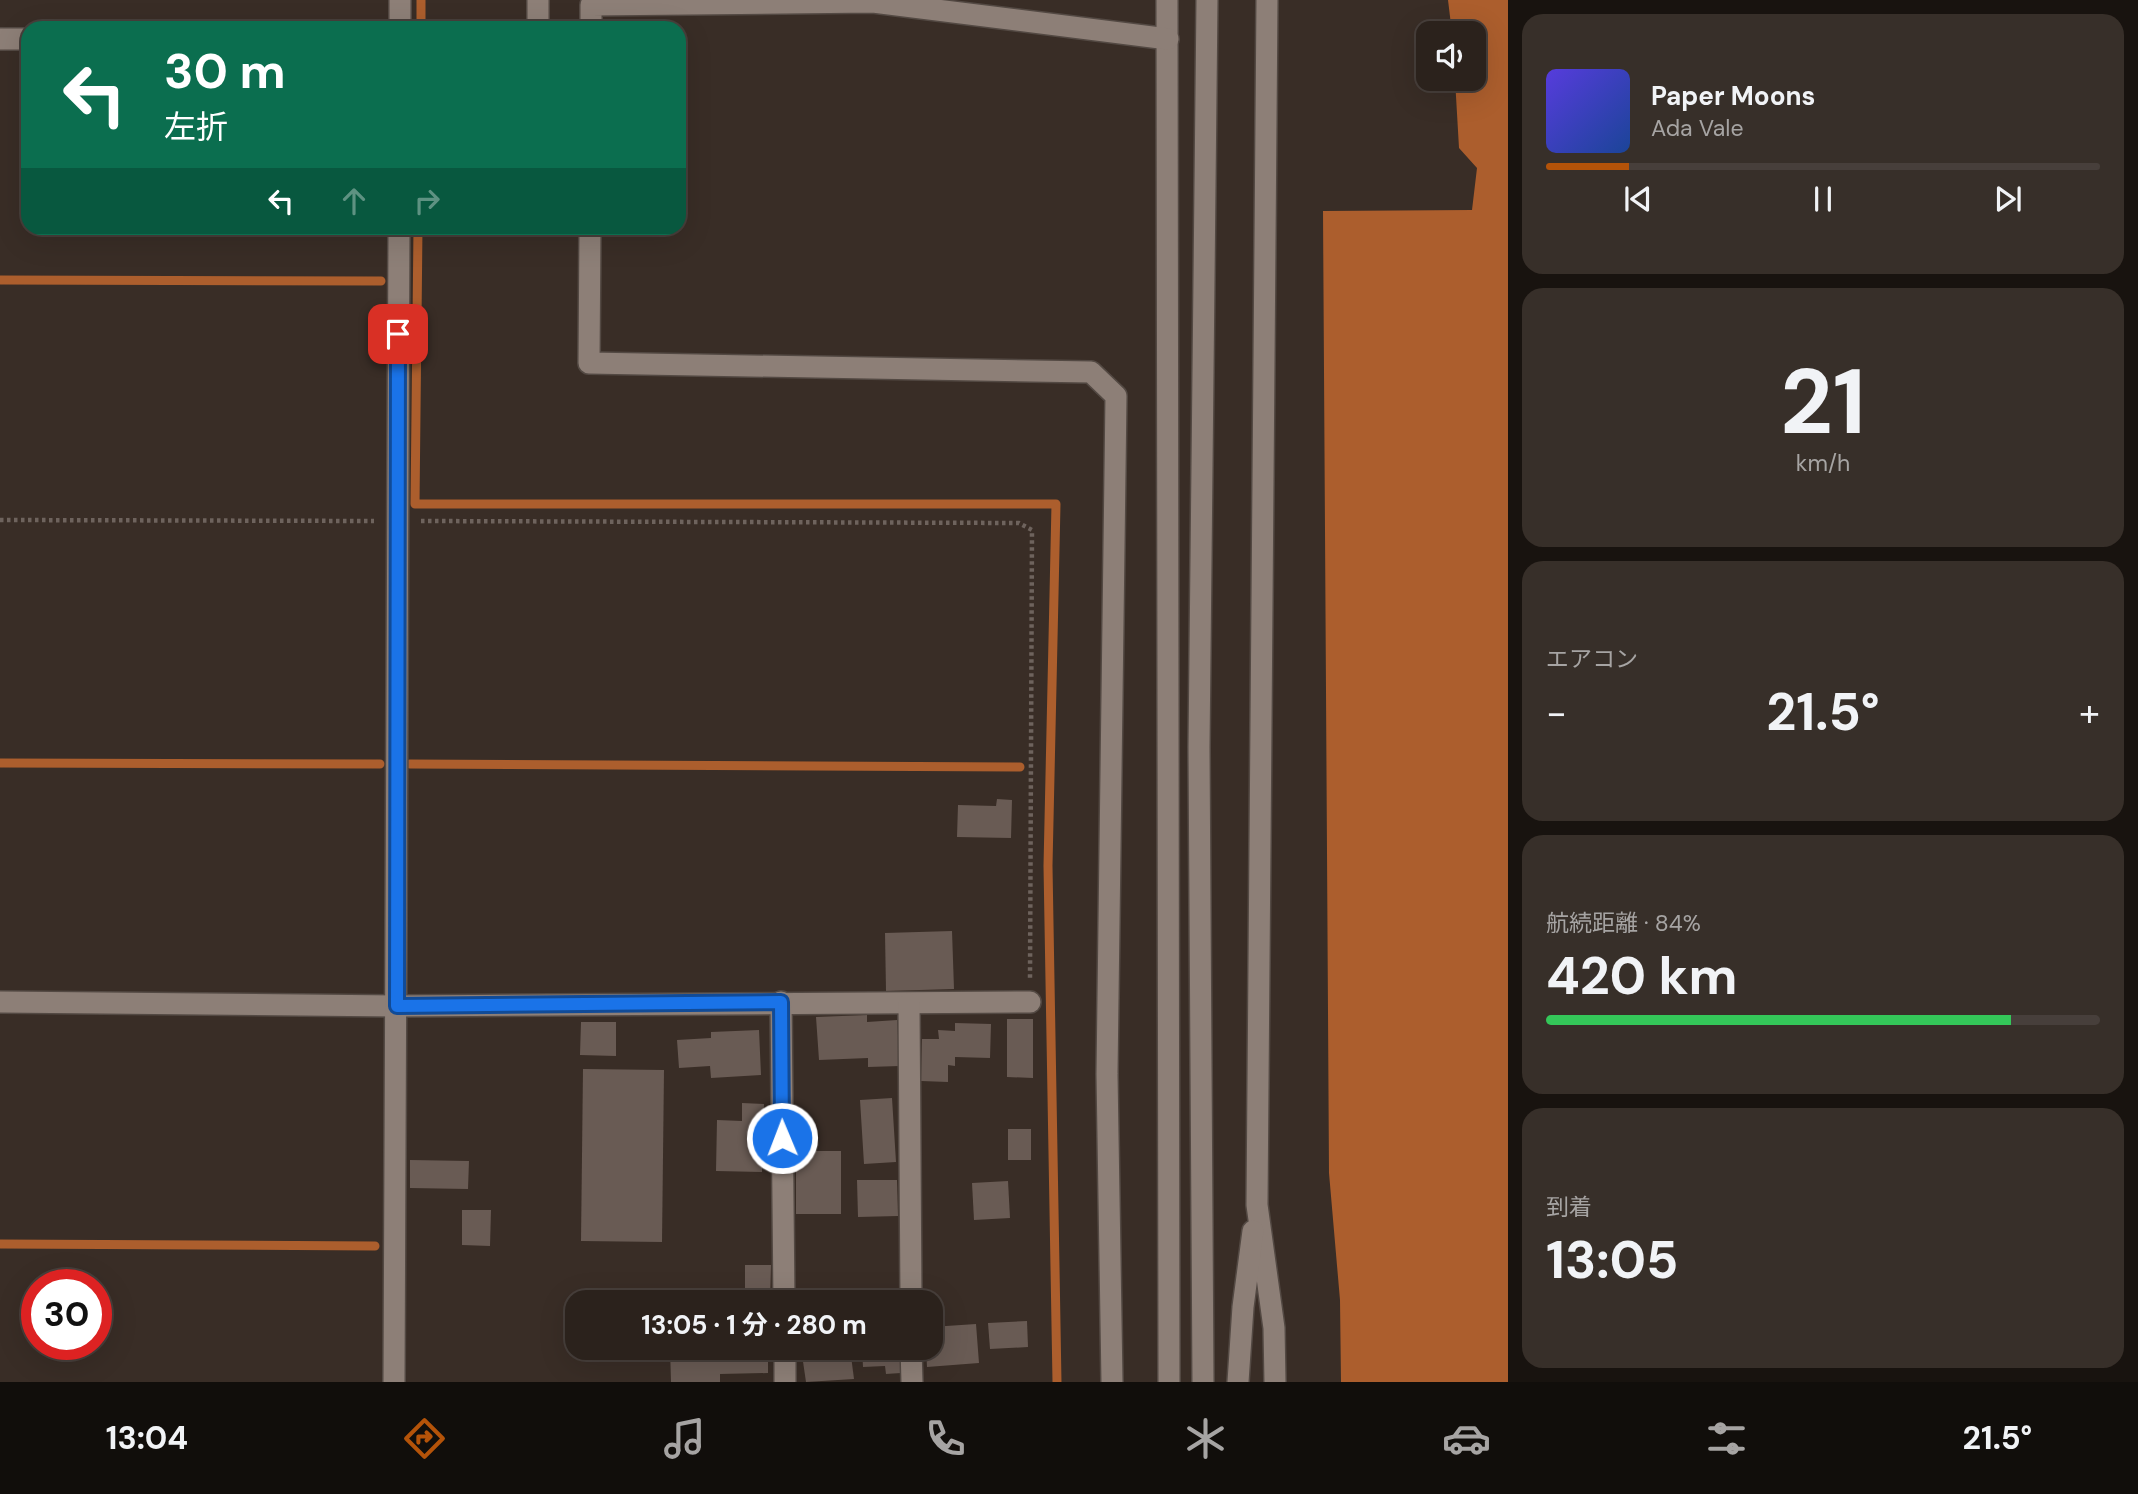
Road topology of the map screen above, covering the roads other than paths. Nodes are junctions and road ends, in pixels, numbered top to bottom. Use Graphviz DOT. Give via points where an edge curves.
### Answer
graph roads {
  1 [pos="400,0"];
  2 [pos="538,0"];
  3 [pos="1167,0"];
  4 [pos="1207,0"];
  5 [pos="1267,0"];
  6 [pos="872,1"];
  7 [pos="400,21"];
  8 [pos="538,21"];
  9 [pos="591,21"];
  10 [pos="1168,38"];
  11 [pos="0,39"];
  12 [pos="21,39"];
  13 [pos="399,235"];
  14 [pos="590,235"];
  15 [pos="0,1002"];
  16 [pos="781,1002"];
  17 [pos="1030,1002"];
  18 [pos="909,1004"];
  19 [pos="397,1006"];
  20 [pos="1257,1205"];
  21 [pos="784,1290"];
  22 [pos="911,1290"];
  23 [pos="785,1360"];
  24 [pos="911,1360"];
  25 [pos="394,1382"];
  26 [pos="785,1382"];
  27 [pos="912,1382"];
  28 [pos="1112,1382"];
  29 [pos="1169,1382"];
  30 [pos="1203,1382"];
  31 [pos="1238,1382"];
  32 [pos="1275,1382"];
  1 -- 7 [label="street"];
  2 -- 8 [label="street"];
  3 -- 10 [label="street"];
  4 -- 30 [label="street" via="1199,747"];
  5 -- 20 [label="street"];
  6 -- 9 [label="street" via="591,5"];
  6 -- 10 [label="street"];
  10 -- 29 [label="street"];
  11 -- 12 [label="street"];
  13 -- 19 [label="street"];
  14 -- 28 [label="street" via="589,363 1091,372 1116,396 1107,1074"];
  15 -- 19 [label="street"];
  16 -- 18 [label="street"];
  16 -- 19 [label="street"];
  16 -- 21 [label="street"];
  17 -- 18 [label="street"];
  18 -- 22 [label="street"];
  19 -- 25 [label="street"];
  20 -- 31 [label="street"];
  20 -- 32 [label="street" via="1274,1328"];
  23 -- 26 [label="street"];
  24 -- 27 [label="street"];
}
